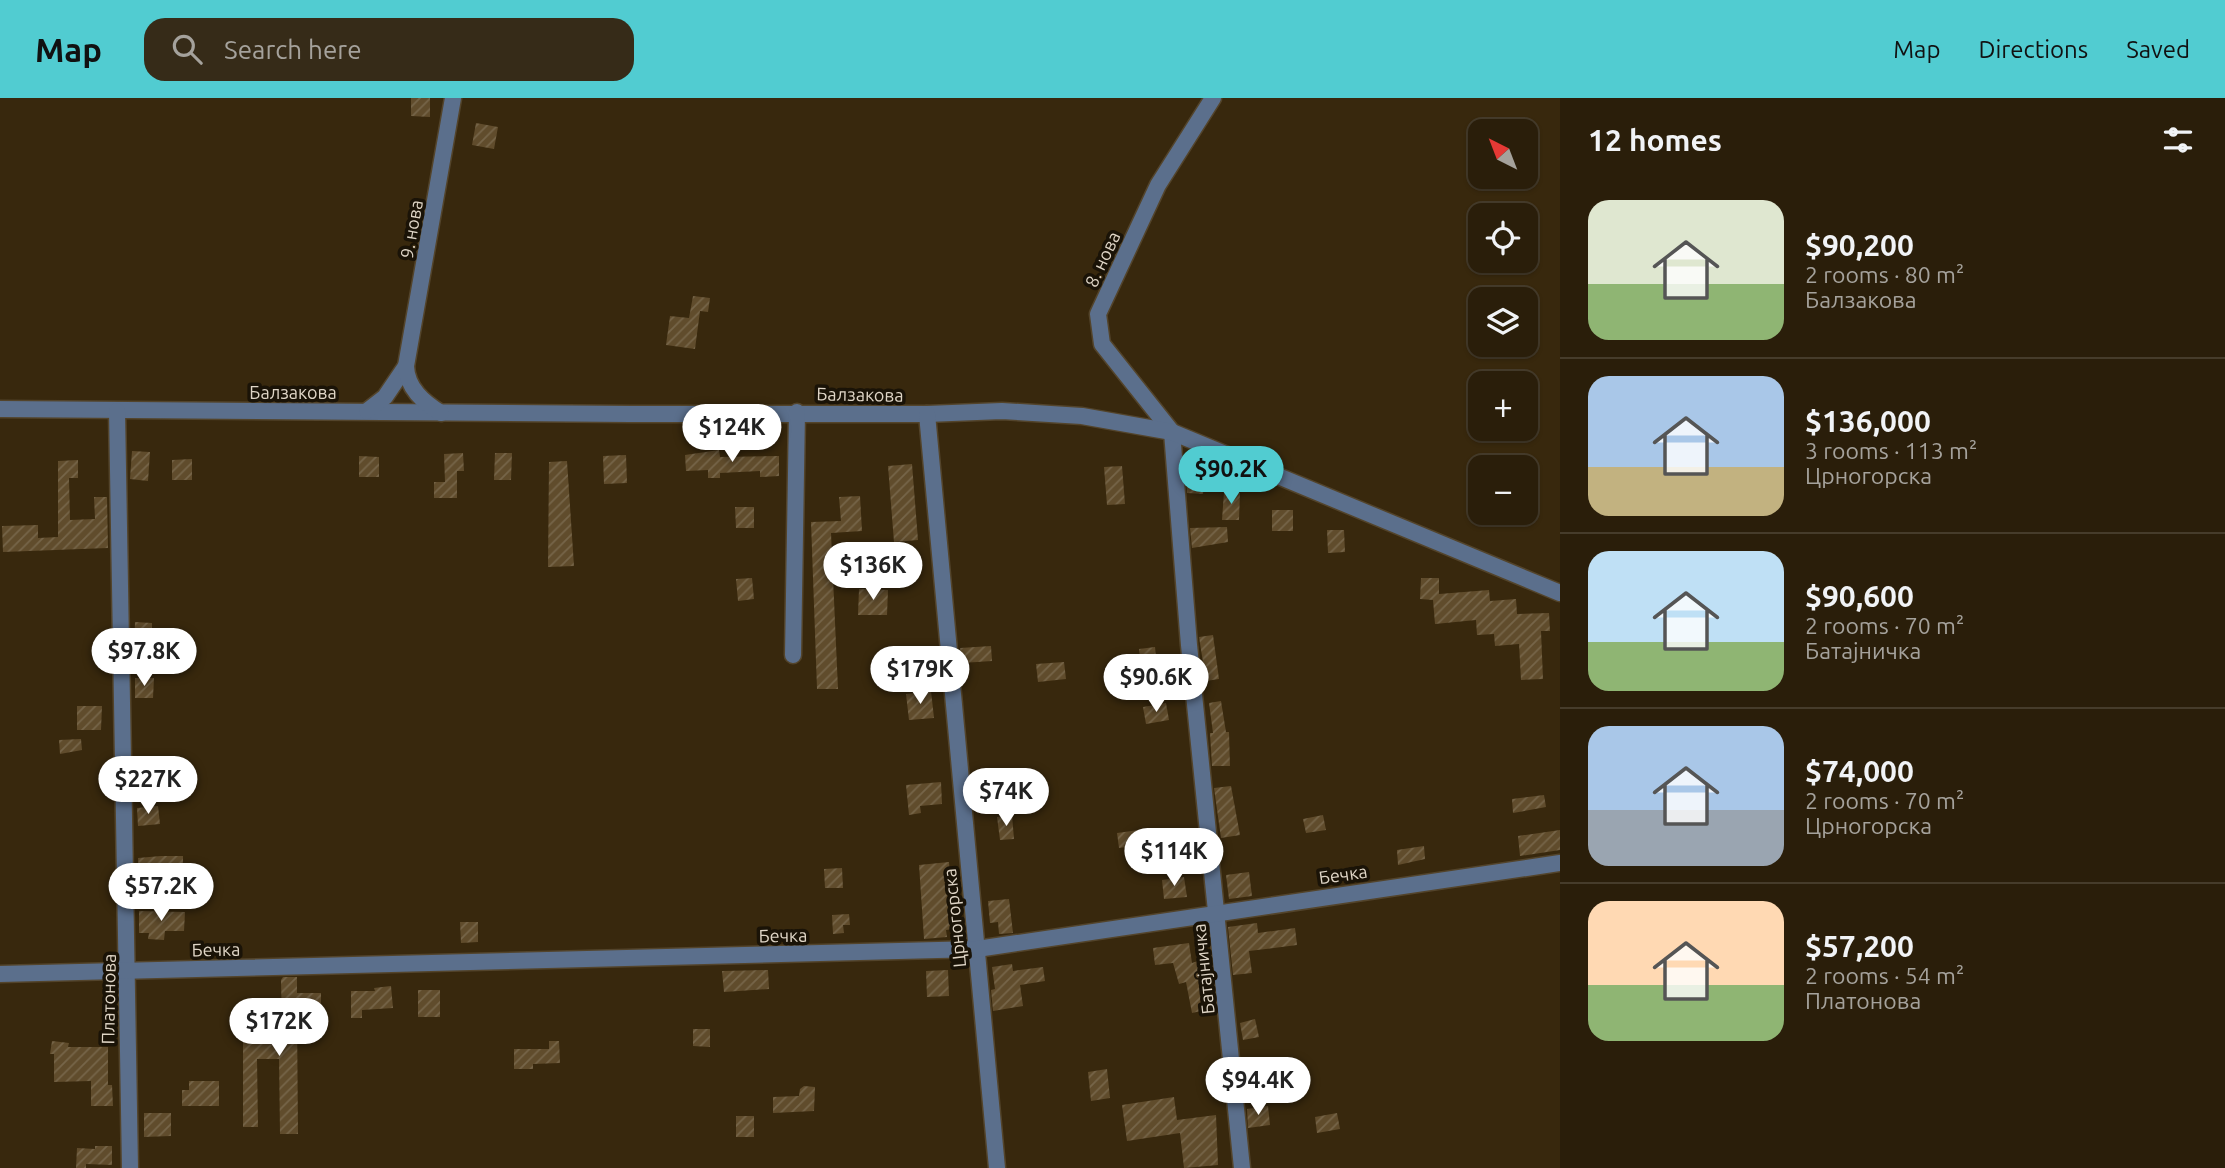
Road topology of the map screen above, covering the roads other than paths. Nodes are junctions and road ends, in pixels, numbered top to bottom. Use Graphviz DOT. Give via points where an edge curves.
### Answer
graph roads {
  1 [pos="453,98"];
  2 [pos="1213,98"];
  3 [pos="406,366"];
  4 [pos="0,409"];
  5 [pos="117,411"];
  6 [pos="367,411"];
  7 [pos="797,412"];
  8 [pos="441,413"];
  9 [pos="927,414"];
  10 [pos="1172,432"];
  11 [pos="1560,593"];
  12 [pos="793,655"];
  13 [pos="1560,863"];
  14 [pos="1217,912"];
  15 [pos="977,949"];
  16 [pos="129,970"];
  17 [pos="0,974"];
  18 [pos="130,1168"];
  19 [pos="997,1168"];
  20 [pos="1242,1168"];
  1 -- 3 [label="street, 9. нова"];
  2 -- 10 [label="street, 8. нова" via="1158,185 1098,314 1102,344"];
  3 -- 6 [label="street, 9. нова" via="385,397"];
  3 -- 8 [label="street" via="418,395"];
  4 -- 5 [label="street, Балзакова"];
  5 -- 6 [label="street, Балзакова"];
  5 -- 16 [label="street, Платонова"];
  6 -- 8 [label="street, Балзакова"];
  7 -- 8 [label="street, Балзакова"];
  7 -- 9 [label="street, Балзакова"];
  7 -- 12 [label="street"];
  9 -- 10 [label="street, Балзакова" via="1002,411 1082,416"];
  9 -- 15 [label="street, Црногорска"];
  10 -- 11 [label="street, Балзакова"];
  10 -- 14 [label="street, Батајничка"];
  13 -- 14 [label="street, Бечка"];
  14 -- 15 [label="street, Бечка"];
  14 -- 20 [label="street, Батајничка"];
  15 -- 16 [label="street, Бечка"];
  15 -- 19 [label="street, Црногорска"];
  16 -- 17 [label="street, Бечка"];
  16 -- 18 [label="street, Платонова" via="125,993"];
}
